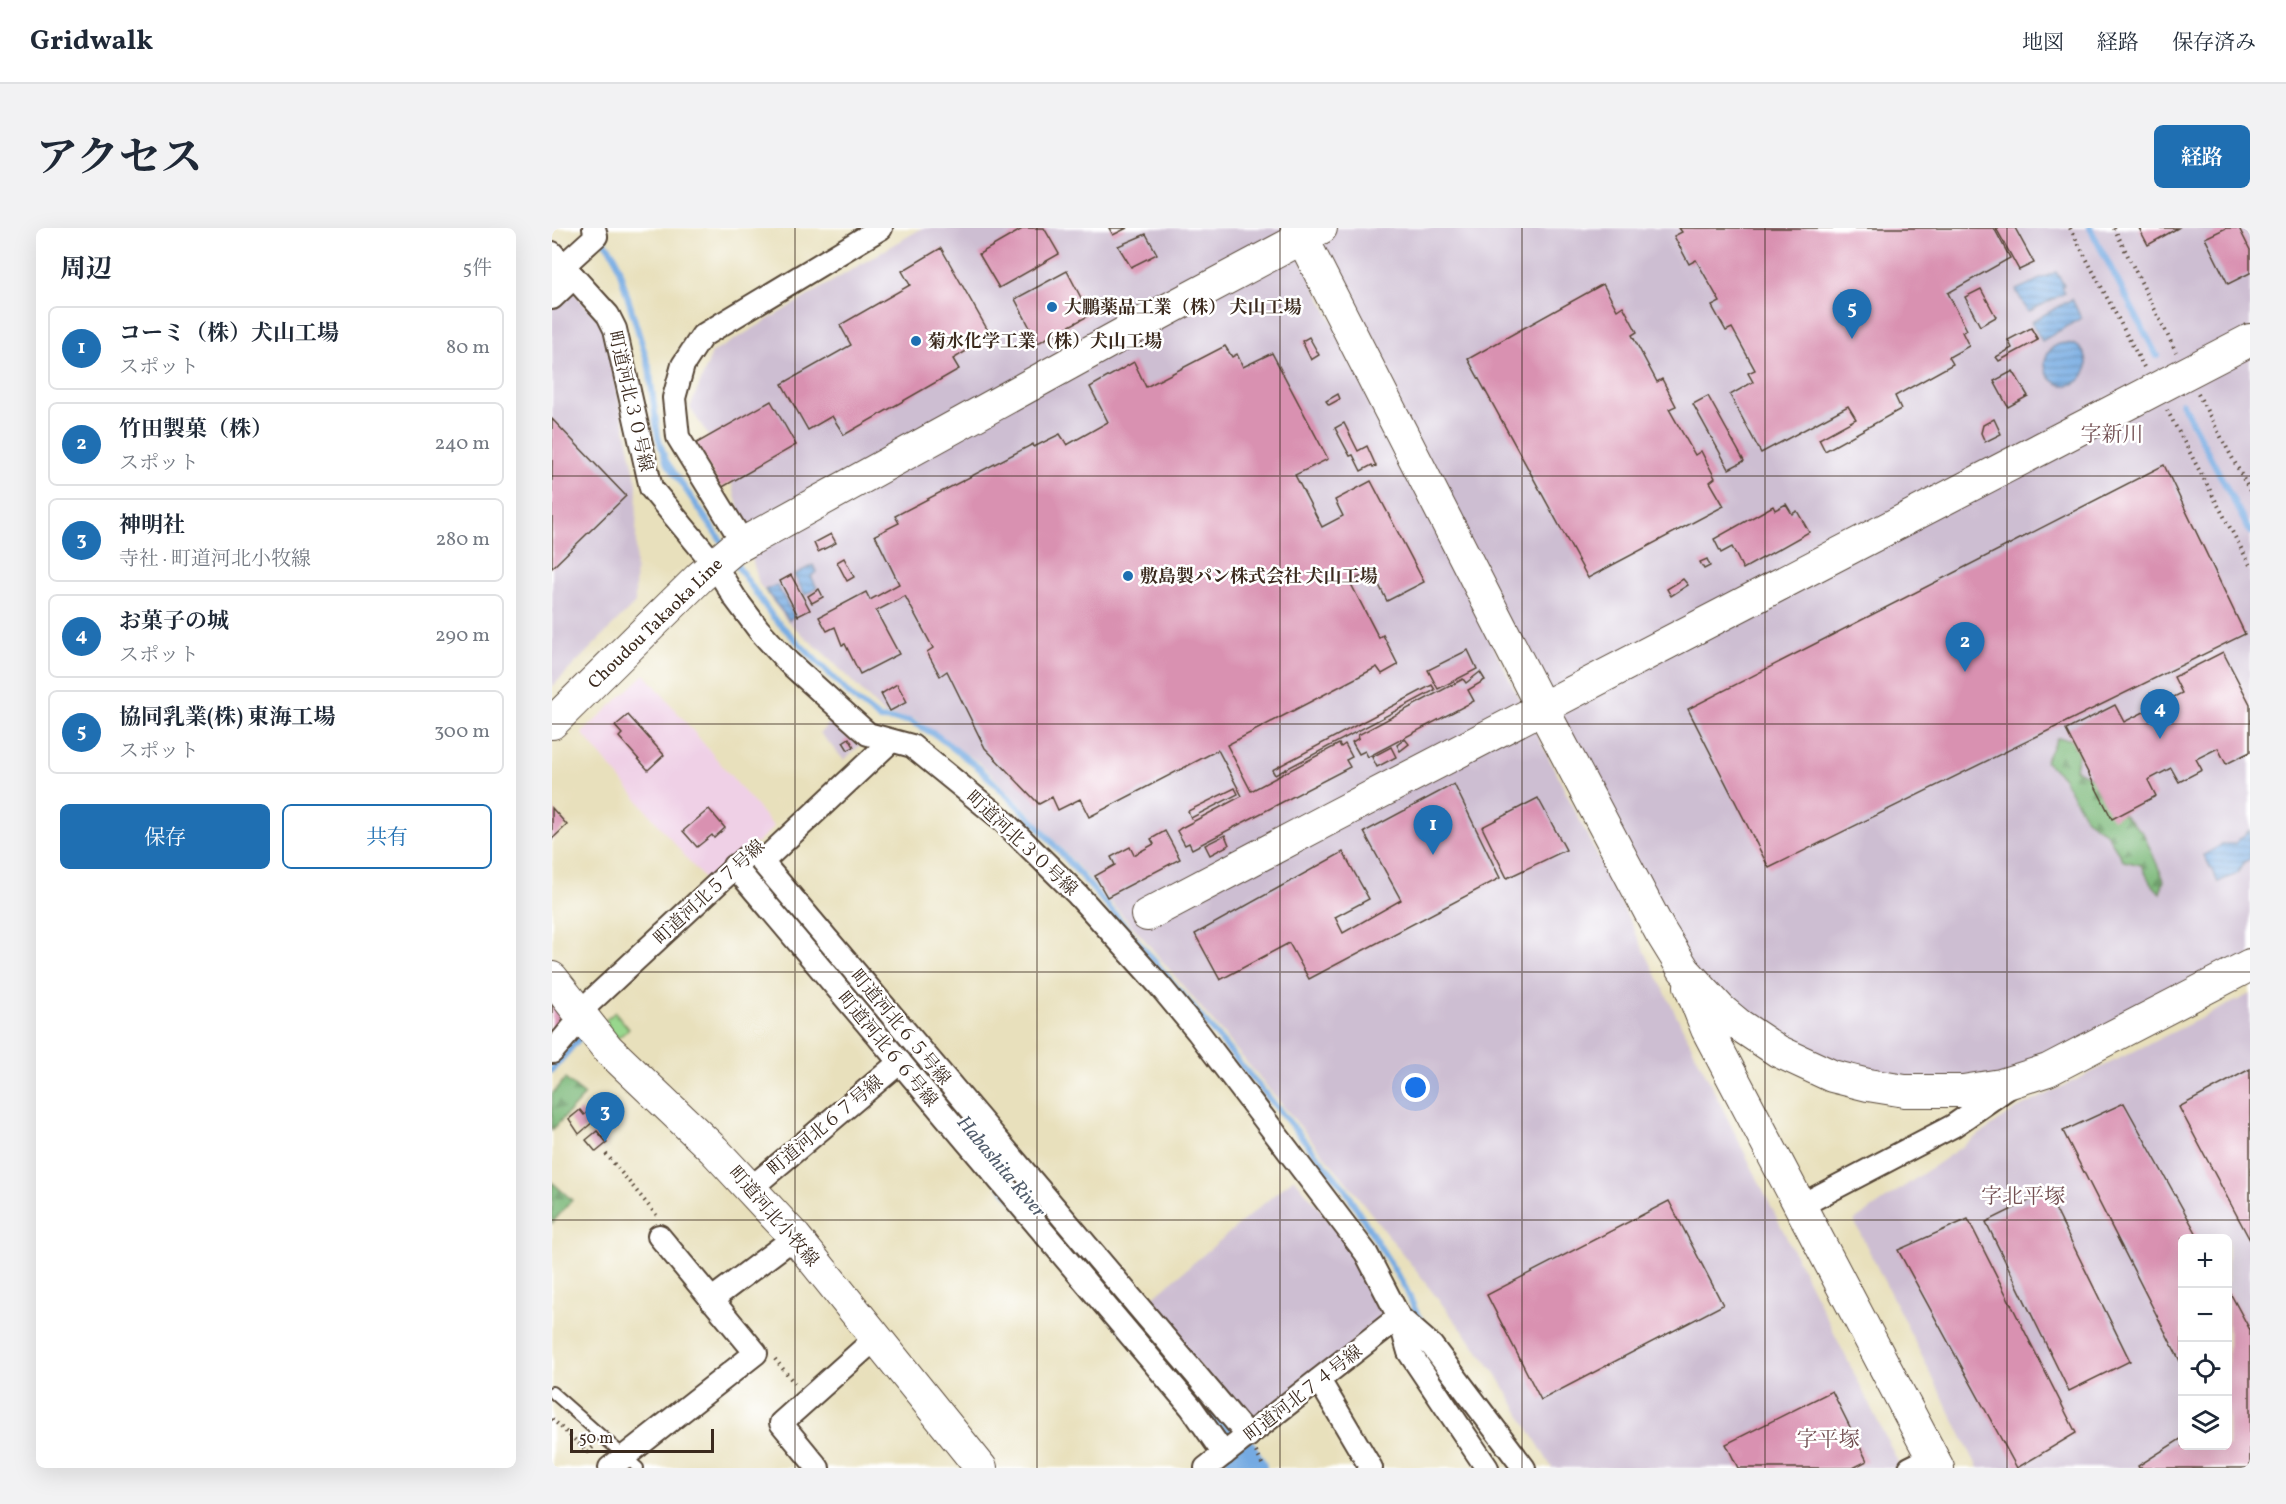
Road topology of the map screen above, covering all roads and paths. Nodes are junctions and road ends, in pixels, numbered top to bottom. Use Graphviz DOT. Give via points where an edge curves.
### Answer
graph roads {
  1 [pos="594,228"];
  2 [pos="881,228"];
  3 [pos="2070,228"];
  4 [pos="1306,231"];
  5 [pos="560,268"];
  6 [pos="552,298"];
  7 [pos="2250,340"];
  8 [pos="2156,388"];
  9 [pos="730,552"];
  10 [pos="2250,565"];
  11 [pos="1542,708"];
  12 [pos="552,723"];
  13 [pos="883,739"];
  14 [pos="739,872"];
  15 [pos="1147,915"];
  16 [pos="2250,965"];
  17 [pos="1684,969"];
  18 [pos="552,978"];
  19 [pos="581,1016"];
  20 [pos="552,1052"];
  21 [pos="900,1062"];
  22 [pos="2020,1079"];
  23 [pos="751,1188"];
  24 [pos="1800,1206"];
  25 [pos="659,1236"];
  26 [pos="795,1237"];
  27 [pos="711,1300"];
  28 [pos="1399,1317"];
  29 [pos="876,1338"];
  30 [pos="1319,1380"];
  31 [pos="552,1392"];
  32 [pos="552,1419"];
  33 [pos="1230,1450"];
  34 [pos="621,1464"];
  35 [pos="1927,1464"];
  36 [pos="818,1468"];
  37 [pos="981,1468"];
  38 [pos="1371,1468"];
  39 [pos="1487,1468"];
  40 [pos="1524,1468"];
  1 -- 5 [label="street" via="596,236"];
  2 -- 9 [label="street" via="702,336 682,365 674,398 678,437"];
  3 -- 8 [label="path"];
  4 -- 9 [label="street, Choudou Takaoka Line"];
  4 -- 11 [label="street"];
  5 -- 6 [label="street"];
  5 -- 9 [label="street, 町道河北３０号線" via="608,315 615,329 651,488"];
  7 -- 8 [label="street"];
  8 -- 10 [label="path"];
  8 -- 11 [label="street"];
  9 -- 12 [label="street, Choudou Takaoka Line"];
  9 -- 13 [label="street, 町道河北３０号線" via="735,598 759,630 788,662"];
  11 -- 15 [label="street"];
  11 -- 17 [label="street"];
  13 -- 14 [label="street, 町道河北５７号線" via="753,852"];
  13 -- 28 [label="street, 町道河北３０号線" via="912,746 999,816 1077,894 1159,985 1366,1253"];
  13 -- 33 [label="street, 町道河北６５号線" via="762,862"];
  14 -- 19 [label="street, 町道河北５７号線" via="587,1005"];
  14 -- 21 [label="street, 町道河北６６号線"];
  16 -- 22 [label="street" via="2063,1063"];
  17 -- 22 [label="street" via="1721,1010 1759,1040 1832,1076 1887,1089 1925,1092 1982,1088"];
  17 -- 24 [label="street" via="1707,1029"];
  18 -- 19 [label="street, 町道河北小牧線"];
  19 -- 20 [label="street, 町道河北５７号線"];
  19 -- 23 [label="street, 町道河北小牧線" via="607,1048"];
  21 -- 23 [label="street, 町道河北６７号線"];
  21 -- 33 [label="street, 町道河北６６号線"];
  22 -- 24 [label="street" via="1953,1126"];
  23 -- 26 [label="street, 町道河北小牧線"];
  24 -- 35 [label="street"];
  25 -- 27 [label="street"];
  26 -- 27 [label="street"];
  26 -- 29 [label="street, 町道河北小牧線"];
  27 -- 34 [label="street" via="756,1353"];
  28 -- 30 [label="street, 町道河北７４号線"];
  28 -- 39 [label="street, 町道河北３０号線" via="1409,1352"];
  28 -- 40 [label="street" via="1432,1346"];
  29 -- 36 [label="street" via="780,1423"];
  29 -- 37 [label="street, 町道河北小牧線"];
  30 -- 33 [label="street, 町道河北７４号線"];
  30 -- 38 [label="street"];
  31 -- 34 [label="lane"];
  32 -- 34 [label="path" via="588,1452 594,1446"];
}
